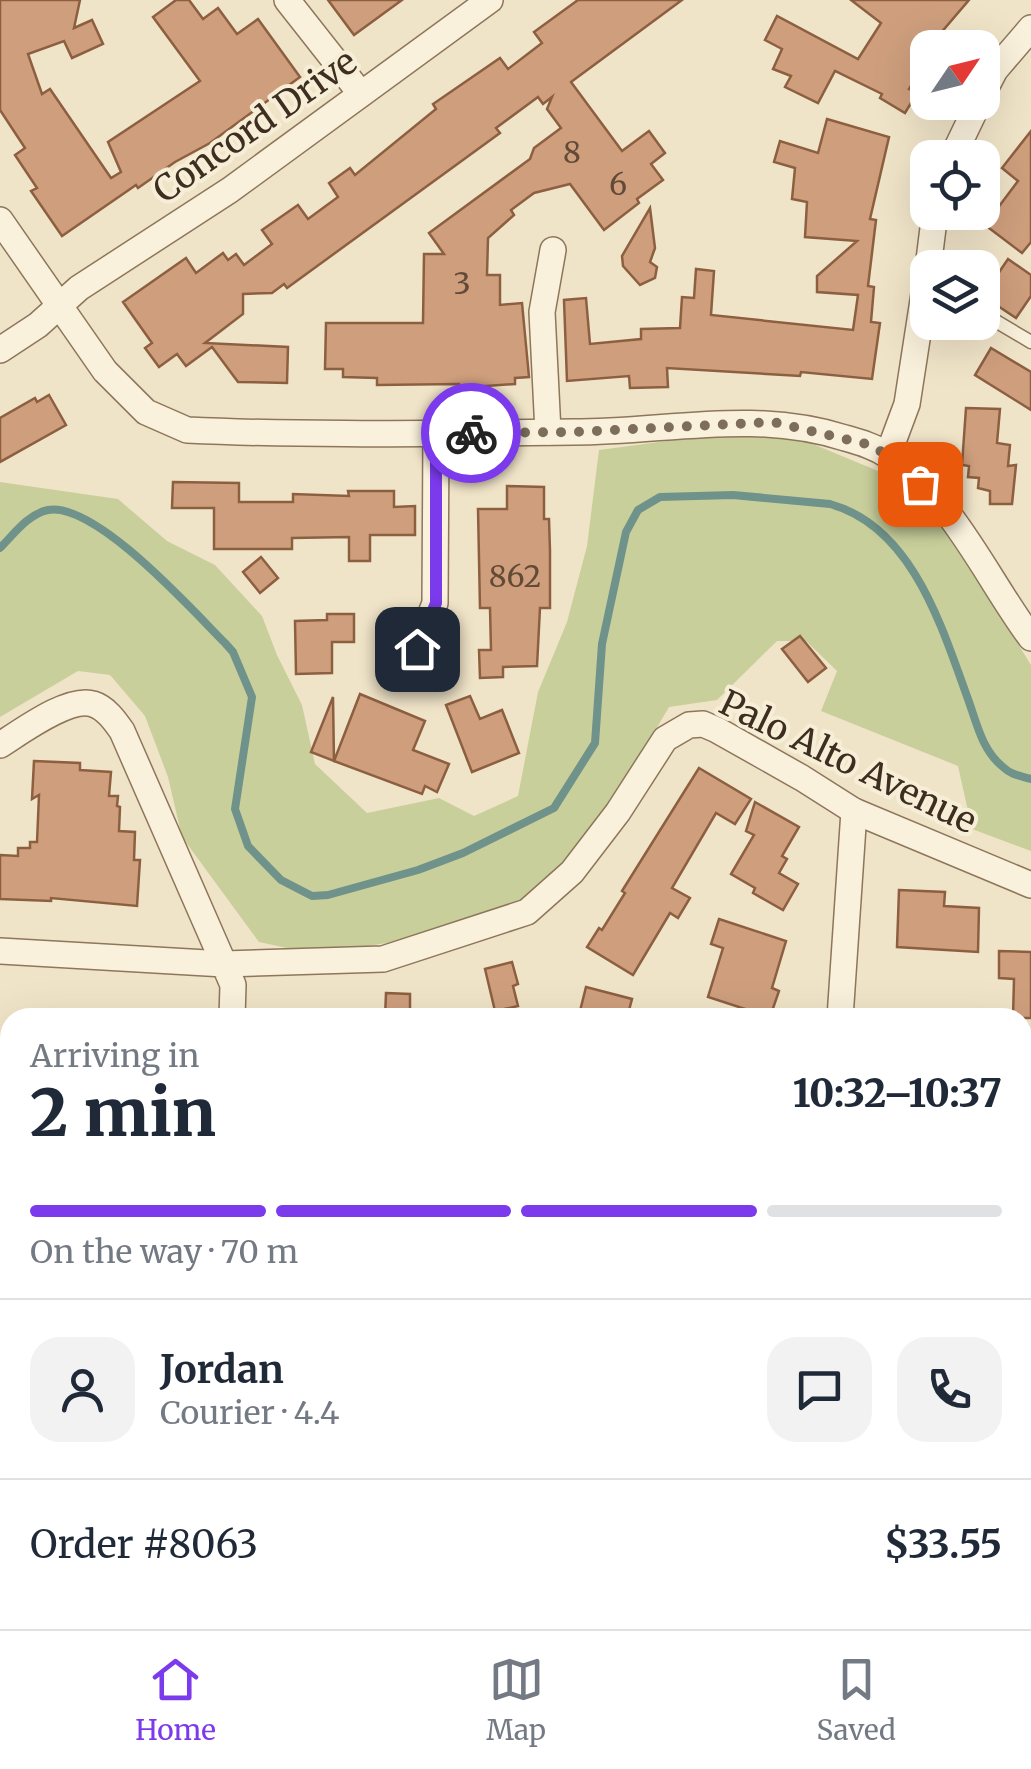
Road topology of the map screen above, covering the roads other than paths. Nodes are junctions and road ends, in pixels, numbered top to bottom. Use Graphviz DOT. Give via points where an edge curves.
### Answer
graph roads {
  1 [pos="287,0"];
  2 [pos="490,0"];
  3 [pos="1031,28"];
  4 [pos="1000,64"];
  5 [pos="361,94"];
  6 [pos="0,220"];
  7 [pos="553,250"];
  8 [pos="58,306"];
  9 [pos="1000,324"];
  10 [pos="917,340"];
  11 [pos="1031,342"];
  12 [pos="0,350"];
  13 [pos="548,432"];
  14 [pos="436,434"];
  15 [pos="888,455"];
  16 [pos="1031,638"];
  17 [pos="417,649"];
  18 [pos="0,745"];
  19 [pos="854,812"];
  20 [pos="1031,884"];
  21 [pos="0,951"];
  22 [pos="224,964"];
  23 [pos="233,1008"];
  24 [pos="841,1008"];
  1 -- 5 [label="street"];
  2 -- 5 [label="street, Concord Drive"];
  3 -- 4 [label="street"];
  5 -- 8 [label="street, Concord Drive"];
  6 -- 8 [label="street"];
  7 -- 13 [label="street" via="542,312"];
  8 -- 12 [label="street, Concord Drive"];
  8 -- 14 [label="street" via="105,371 146,412 187,430"];
  9 -- 11 [label="lane"];
  10 -- 15 [label="street" via="907,404"];
  13 -- 14 [label="street"];
  13 -- 15 [label="street" via="773,422"];
  14 -- 17 [label="street" via="436,603"];
  15 -- 16 [label="street" via="976,549"];
  18 -- 22 [label="street" via="72,704 92,703 108,714 122,731"];
  19 -- 20 [label="street, Palo Alto Avenue"];
  19 -- 22 [label="street, Palo Alto Avenue" via="717,730 688,725 666,739 572,872 527,912 383,959"];
  19 -- 24 [label="street"];
  21 -- 22 [label="street, Palo Alto Avenue"];
  22 -- 23 [label="street" via="234,985"];
}
